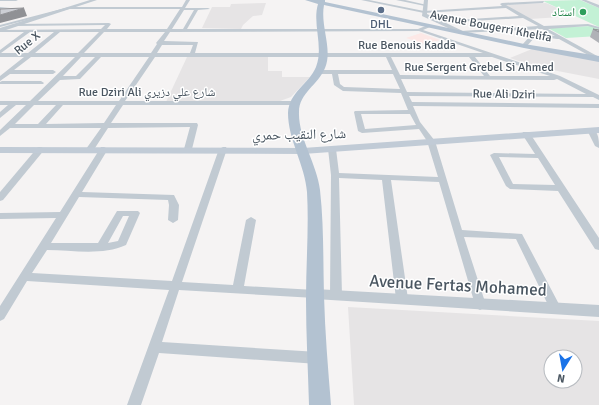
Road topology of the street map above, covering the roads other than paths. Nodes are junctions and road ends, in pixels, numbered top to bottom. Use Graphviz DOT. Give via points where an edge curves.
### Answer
graph roads {
  1 [pos="0,0"];
  2 [pos="16,0"];
  3 [pos="188,0"];
  4 [pos="363,0"];
  5 [pos="398,0"];
  6 [pos="583,0"];
  7 [pos="92,1"];
  8 [pos="317,1"];
  9 [pos="520,2"];
  10 [pos="543,2"];
  11 [pos="426,3"];
  12 [pos="504,6"];
  13 [pos="599,7"];
  14 [pos="0,8"];
  15 [pos="8,8"];
  16 [pos="69,8"];
  17 [pos="182,8"];
  18 [pos="208,8"];
  19 [pos="197,9"];
  20 [pos="465,10"];
  21 [pos="424,12"];
  22 [pos="523,17"];
  23 [pos="479,19"];
  24 [pos="438,22"];
  25 [pos="68,24"];
  26 [pos="17,25"];
  27 [pos="428,26"];
  28 [pos="542,27"];
  29 [pos="1,28"];
  30 [pos="599,28"];
  31 [pos="505,29"];
  32 [pos="320,30"];
  33 [pos="419,30"];
  34 [pos="495,30"];
  35 [pos="29,31"];
  36 [pos="59,31"];
  37 [pos="101,31"];
  38 [pos="167,31"];
  39 [pos="184,31"];
  40 [pos="462,33"];
  41 [pos="534,35"];
  42 [pos="564,40"];
  43 [pos="160,43"];
  44 [pos="524,46"];
  45 [pos="0,52"];
  46 [pos="0,55"];
  47 [pos="29,55"];
  48 [pos="79,55"];
  49 [pos="100,55"];
  50 [pos="192,55"];
  51 [pos="322,55"];
  52 [pos="388,55"];
  53 [pos="471,55"];
  54 [pos="492,55"];
  55 [pos="153,56"];
  56 [pos="599,59"];
  57 [pos="0,68"];
  58 [pos="10,70"];
  59 [pos="35,72"];
  60 [pos="53,72"];
  61 [pos="318,72"];
  62 [pos="335,72"];
  63 [pos="396,75"];
  64 [pos="58,78"];
  65 [pos="489,78"];
  66 [pos="560,78"];
  67 [pos="1,81"];
  68 [pos="23,83"];
  69 [pos="41,83"];
  70 [pos="403,92"];
  71 [pos="597,97"];
  72 [pos="0,103"];
  73 [pos="14,103"];
  74 [pos="31,103"];
  75 [pos="61,103"];
  76 [pos="120,103"];
  77 [pos="295,103"];
  78 [pos="408,104"];
  79 [pos="599,106"];
  80 [pos="412,112"];
  81 [pos="0,116"];
  82 [pos="105,125"];
  83 [pos="8,126"];
  84 [pos="40,126"];
  85 [pos="421,127"];
  86 [pos="595,130"];
  87 [pos="0,134"];
  88 [pos="526,134"];
  89 [pos="431,141"];
  90 [pos="599,146"];
  91 [pos="41,149"];
  92 [pos="90,149"];
  93 [pos="104,149"];
  94 [pos="188,149"];
  95 [pos="223,149"];
  96 [pos="332,149"];
  97 [pos="0,150"];
  98 [pos="303,150"];
  99 [pos="541,156"];
  100 [pos="335,175"];
  101 [pos="386,177"];
  102 [pos="442,180"];
  103 [pos="561,188"];
  104 [pos="75,194"];
  105 [pos="0,198"];
  106 [pos="64,215"];
  107 [pos="0,216"];
  108 [pos="173,220"];
  109 [pos="251,220"];
  110 [pos="459,233"];
  111 [pos="44,246"];
  112 [pos="599,246"];
  113 [pos="101,247"];
  114 [pos="24,277"];
  115 [pos="175,285"];
  116 [pos="238,289"];
  117 [pos="315,294"];
  118 [pos="336,295"];
  119 [pos="402,299"];
  120 [pos="480,305"];
  121 [pos="555,308"];
  122 [pos="599,311"];
  123 [pos="0,315"];
  124 [pos="155,347"];
  125 [pos="318,358"];
  126 [pos="134,405"];
  127 [pos="320,405"];
  1 -- 2 [label="street"];
  3 -- 17 [label="street"];
  4 -- 21 [label="street"];
  5 -- 11 [label="street"];
  6 -- 13 [label="street"];
  7 -- 16 [label="street"];
  8 -- 27 [label="main road, Avenue Bougerri Khelifa"];
  8 -- 32 [label="main road"];
  9 -- 10 [label="street"];
  9 -- 12 [label="street"];
  11 -- 21 [label="street"];
  12 -- 20 [label="street"];
  12 -- 22 [label="street"];
  14 -- 15 [label="street"];
  16 -- 17 [label="street"];
  16 -- 26 [label="street"];
  16 -- 29 [label="street"];
  17 -- 19 [label="street"];
  17 -- 38 [label="street"];
  18 -- 19 [label="street"];
  19 -- 39 [label="street"];
  20 -- 21 [label="street"];
  20 -- 23 [label="street"];
  21 -- 24 [label="street"];
  22 -- 23 [label="street"];
  22 -- 28 [label="street"];
  23 -- 24 [label="street"];
  23 -- 34 [label="street"];
  24 -- 40 [label="street"];
  25 -- 26 [label="street"];
  25 -- 36 [label="street, Rue X"];
  25 -- 37 [label="street" via="109,24"];
  26 -- 29 [label="street"];
  27 -- 33 [label="street"];
  27 -- 40 [label="main road, Avenue Bougerri Khelifa"];
  28 -- 30 [label="street" via="591,25"];
  28 -- 31 [label="street"];
  28 -- 42 [label="street"];
  29 -- 35 [label="street"];
  31 -- 34 [label="street"];
  31 -- 41 [label="street"];
  32 -- 33 [label="street"];
  32 -- 39 [label="street"];
  32 -- 51 [label="main road"];
  33 -- 54 [label="street"];
  34 -- 40 [label="street"];
  35 -- 36 [label="street"];
  35 -- 45 [label="street"];
  36 -- 37 [label="street"];
  36 -- 47 [label="street, Rue X"];
  37 -- 38 [label="street"];
  37 -- 48 [label="street"];
  38 -- 39 [label="street"];
  38 -- 43 [label="street"];
  40 -- 44 [label="main road, Avenue Bougerri Khelifa"];
  41 -- 42 [label="street"];
  41 -- 44 [label="street"];
  42 -- 56 [label="street"];
  43 -- 50 [label="street" via="196,43"];
  43 -- 55 [label="street"];
  44 -- 56 [label="main road, Avenue Bougerri Khelifa"];
  46 -- 47 [label="street, Rue Benouis Kadda"];
  47 -- 48 [label="street, Rue Benouis Kadda"];
  47 -- 58 [label="street, Rue X"];
  48 -- 49 [label="street, Rue Benouis Kadda"];
  48 -- 64 [label="street"];
  49 -- 55 [label="street, Rue Benouis Kadda"];
  49 -- 64 [label="street" via="78,78"];
  50 -- 51 [label="street, Rue Benouis Kadda"];
  50 -- 55 [label="street, Rue Benouis Kadda"];
  51 -- 52 [label="street, Rue Benouis Kadda"];
  51 -- 61 [label="main road"];
  52 -- 53 [label="street, Rue Benouis Kadda"];
  52 -- 63 [label="street"];
  53 -- 54 [label="street, Rue Benouis Kadda"];
  53 -- 65 [label="street"];
  54 -- 66 [label="street"];
  55 -- 76 [label="street"];
  57 -- 58 [label="street"];
  58 -- 59 [label="street"];
  58 -- 67 [label="street, Rue X"];
  59 -- 60 [label="street"];
  59 -- 68 [label="street"];
  61 -- 62 [label="street, Rue Sergent Grebel Si Ahmed"];
  61 -- 77 [label="main road"];
  62 -- 63 [label="street, Rue Sergent Grebel Si Ahmed"];
  62 -- 70 [label="street" via="337,85 343,89"];
  63 -- 65 [label="street, Rue Sergent Grebel Si Ahmed"];
  63 -- 70 [label="street"];
  64 -- 74 [label="street"];
  65 -- 66 [label="street, Rue Sergent Grebel Si Ahmed"];
  66 -- 71 [label="street"];
  67 -- 68 [label="street"];
  68 -- 69 [label="street"];
  70 -- 71 [label="street"];
  70 -- 78 [label="street"];
  72 -- 73 [label="street, Rue Dziri Ali شارع علي دزيري"];
  73 -- 74 [label="street, Rue Dziri Ali شارع علي دزيري"];
  73 -- 81 [label="street"];
  74 -- 75 [label="street, Rue Dziri Ali شارع علي دزيري"];
  74 -- 83 [label="street"];
  75 -- 76 [label="street, Rue Dziri Ali شارع علي دزيري"];
  75 -- 84 [label="street"];
  76 -- 77 [label="street, Rue Dziri Ali شارع علي دزيري"];
  76 -- 82 [label="street"];
  77 -- 98 [label="main road" via="295,122"];
  78 -- 79 [label="street, Rue Ali Dziri"];
  78 -- 80 [label="street"];
  80 -- 85 [label="street"];
  80 -- 85 [label="street" via="357,112 362,131"];
  82 -- 84 [label="street"];
  82 -- 92 [label="street"];
  82 -- 94 [label="street" via="194,125"];
  83 -- 84 [label="street"];
  83 -- 87 [label="street"];
  85 -- 89 [label="street"];
  86 -- 88 [label="main road, شارع النقيب حمري"];
  86 -- 90 [label="street"];
  88 -- 89 [label="main road, شارع النقيب حمري"];
  88 -- 99 [label="street"];
  89 -- 96 [label="main road, شارع النقيب حمري"];
  89 -- 102 [label="street"];
  91 -- 92 [label="main road, شارع النقيب حمري"];
  91 -- 97 [label="main road, شارع النقيب حمري"];
  91 -- 105 [label="street"];
  92 -- 93 [label="main road, شارع النقيب حمري"];
  93 -- 94 [label="main road, شارع النقيب حمري"];
  93 -- 104 [label="street"];
  94 -- 95 [label="main road, شارع النقيب حمري"];
  95 -- 98 [label="main road, شارع النقيب حمري"];
  95 -- 115 [label="street"];
  96 -- 98 [label="main road, شارع النقيب حمري"];
  96 -- 100 [label="street"];
  98 -- 117 [label="main road" via="309,164 314,195"];
  99 -- 103 [label="street"];
  99 -- 103 [label="street" via="494,154 510,186"];
  100 -- 101 [label="street"];
  100 -- 118 [label="street"];
  101 -- 102 [label="street"];
  101 -- 119 [label="street"];
  102 -- 110 [label="street"];
  103 -- 112 [label="street"];
  104 -- 106 [label="street"];
  104 -- 108 [label="street" via="171,197 174,205"];
  106 -- 107 [label="street"];
  106 -- 111 [label="street"];
  109 -- 116 [label="street"];
  110 -- 120 [label="street"];
  110 -- 121 [label="street" via="519,236"];
  111 -- 113 [label="street"];
  111 -- 114 [label="street"];
  114 -- 115 [label="street"];
  114 -- 123 [label="street"];
  115 -- 116 [label="street"];
  115 -- 124 [label="street"];
  116 -- 117 [label="street"];
  117 -- 118 [label="street, Avenue Fertas Mohamed"];
  117 -- 125 [label="main road"];
  118 -- 119 [label="street, Avenue Fertas Mohamed"];
  119 -- 120 [label="street, Avenue Fertas Mohamed"];
  120 -- 121 [label="street, Avenue Fertas Mohamed"];
  121 -- 122 [label="street, Avenue Fertas Mohamed"];
  124 -- 125 [label="street"];
  124 -- 126 [label="street"];
  125 -- 127 [label="main road"];
}
